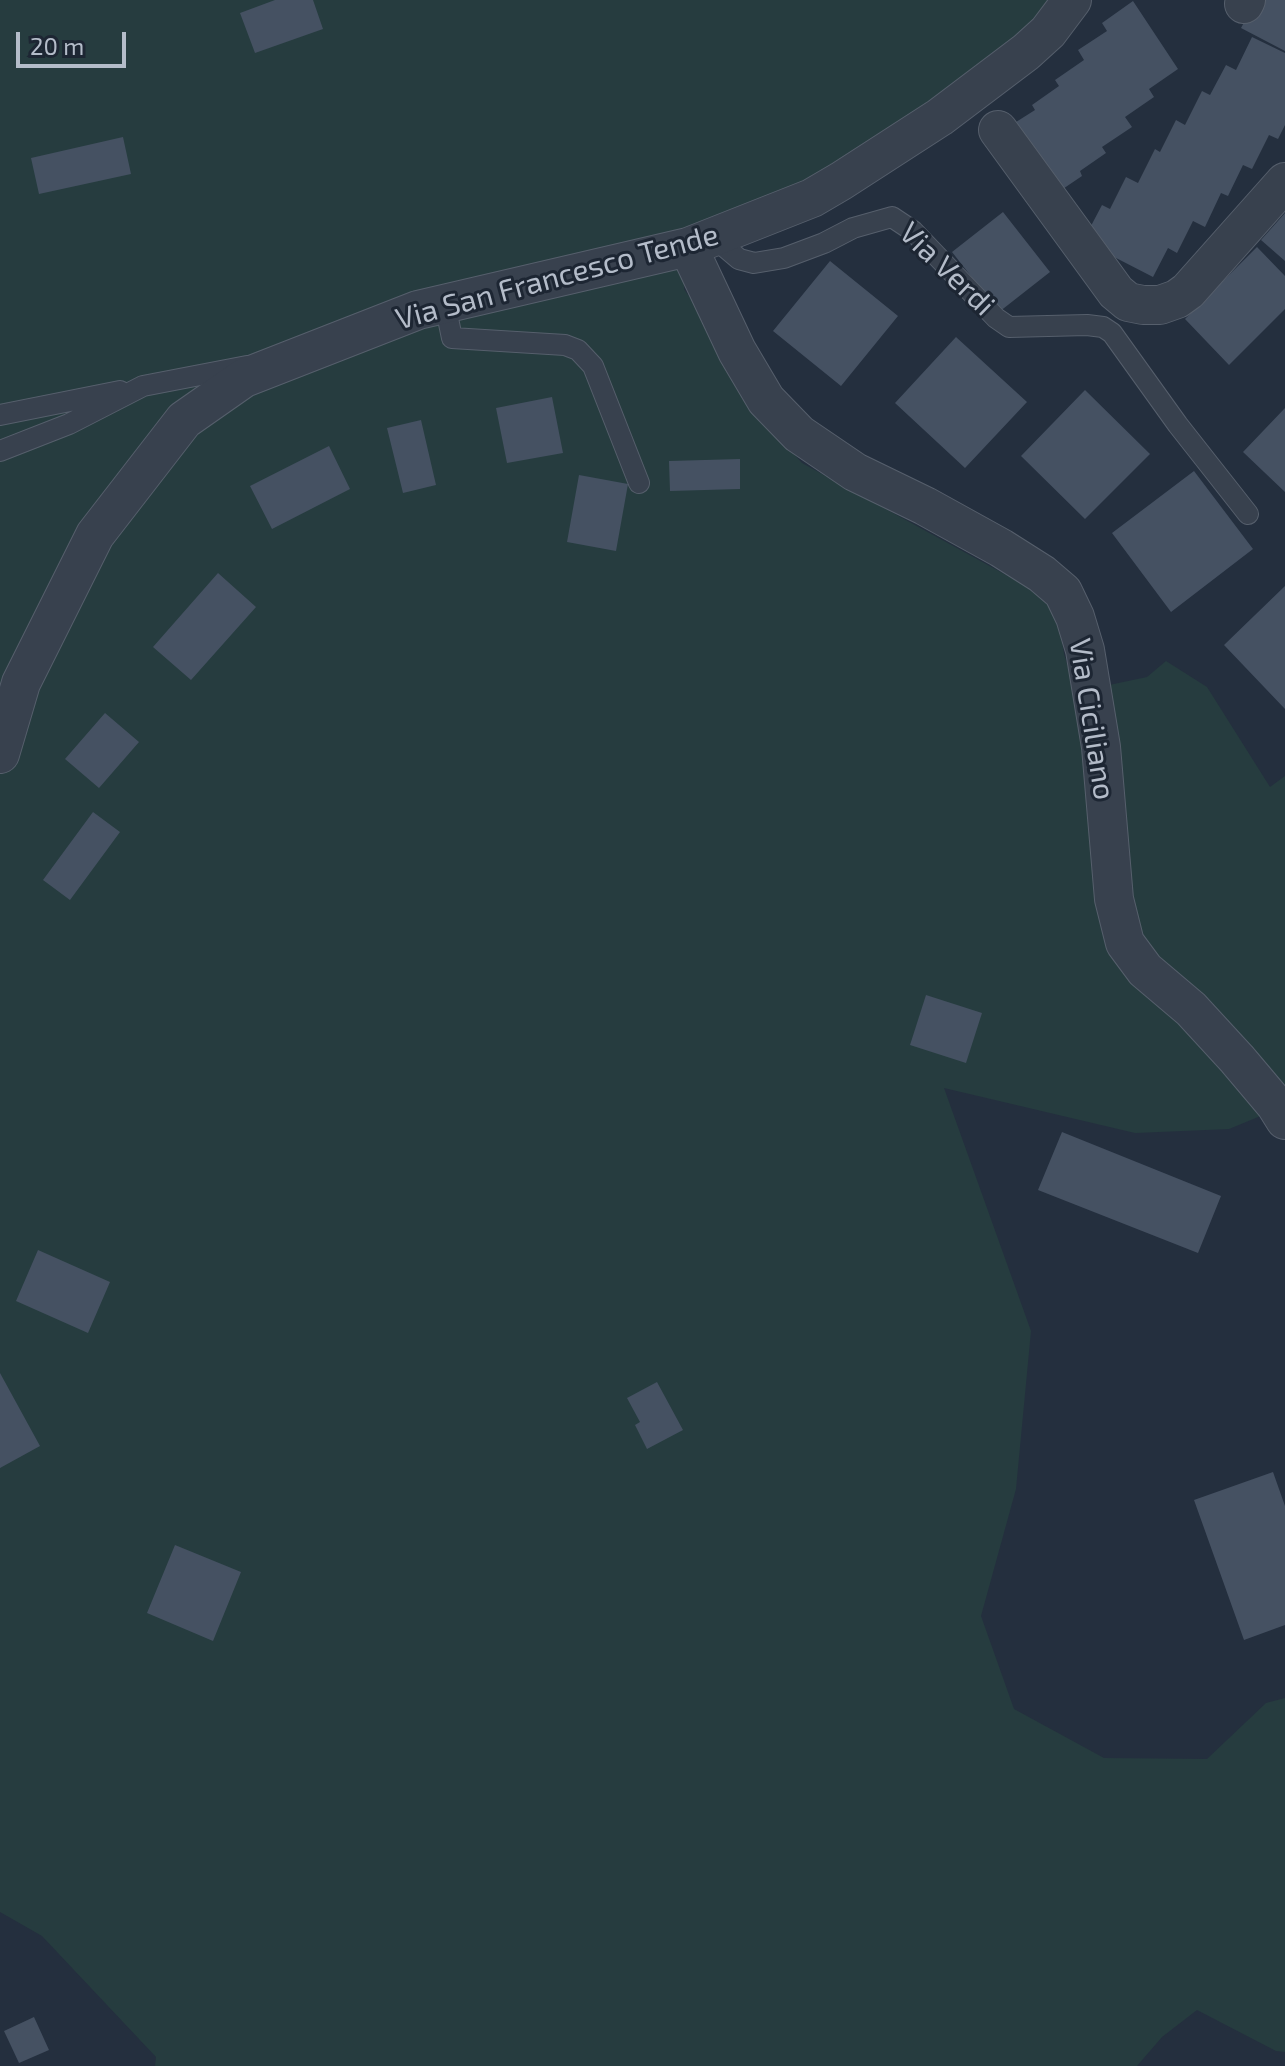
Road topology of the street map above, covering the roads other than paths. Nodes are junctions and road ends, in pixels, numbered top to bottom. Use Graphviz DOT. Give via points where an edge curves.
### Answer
graph roads {
  1 [pos="1072,0"];
  2 [pos="998,130"];
  3 [pos="1285,182"];
  4 [pos="700,242"];
  5 [pos="445,304"];
  6 [pos="306,354"];
  7 [pos="143,386"];
  8 [pos="0,415"];
  9 [pos="0,451"];
  10 [pos="639,483"];
  11 [pos="1248,514"];
  12 [pos="0,754"];
  13 [pos="1285,1120"];
  1 -- 4 [label="street, Via San Francesco Tende" via="1026,52 841,181 812,198"];
  2 -- 3 [label="street" via="1116,292 1143,305 1160,305 1188,291"];
  4 -- 5 [label="street, Via San Francesco Tende"];
  4 -- 11 [label="lane, Via Verdi" via="754,263 784,258 892,217 913,231 1009,327 1087,325 1112,333"];
  4 -- 13 [label="street, Via Ciciliano" via="744,363 766,400 799,434 855,472 1001,548 1063,592 1085,650 1101,747 1114,899 1125,943 1145,970 1237,1059"];
  5 -- 6 [label="street, Via San Francesco Tende"];
  5 -- 10 [label="lane" via="452,338 578,350 593,366"];
  6 -- 7 [label="lane"];
  6 -- 12 [label="street, Via San Francesco Tende" via="244,378 184,420 104,523 21,683"];
  7 -- 8 [label="lane"];
  7 -- 9 [label="lane"];
}
